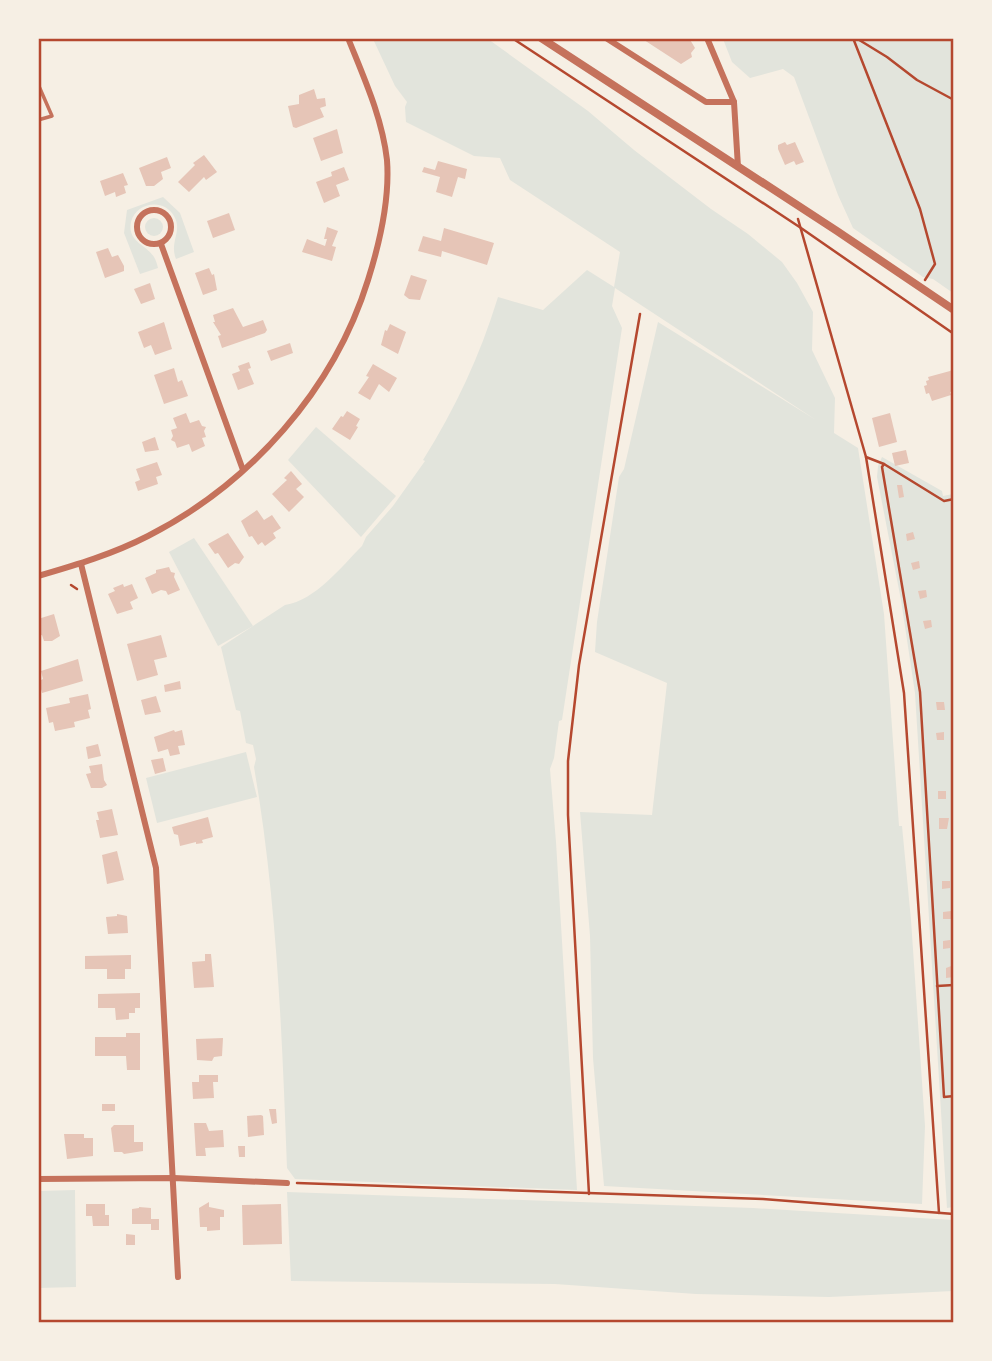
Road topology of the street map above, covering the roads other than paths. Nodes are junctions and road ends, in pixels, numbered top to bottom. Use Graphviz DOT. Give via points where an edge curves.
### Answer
graph roads {
  1 [pos="348,38"];
  2 [pos="541,38"];
  3 [pos="606,38"];
  4 [pos="707,38"];
  5 [pos="38,84"];
  6 [pos="734,102"];
  7 [pos="38,120"];
  8 [pos="738,167"];
  9 [pos="160,244"];
  10 [pos="954,310"];
  11 [pos="243,470"];
  12 [pos="81,564"];
  13 [pos="38,576"];
  14 [pos="174,1178"];
  15 [pos="38,1179"];
  16 [pos="287,1183"];
  17 [pos="178,1278"];
  1 -- 11 [label="street" via="383,136 387,180 379,244 358,310 326,372 285,429"];
  2 -- 8 [label="street"];
  3 -- 6 [label="street" via="706,102"];
  4 -- 6 [label="street"];
  5 -- 7 [label="lane" via="52,116"];
  6 -- 8 [label="street"];
  8 -- 10 [label="street"];
  9 -- 9 [label="street" via="171,233 170,221 159,211 148,211 139,219 138,234 145,243"];
  9 -- 11 [label="street"];
  11 -- 12 [label="street" via="169,525"];
  12 -- 13 [label="street"];
  12 -- 14 [label="street" via="156,868"];
  14 -- 15 [label="street"];
  14 -- 16 [label="street"];
  14 -- 17 [label="street"];
}
